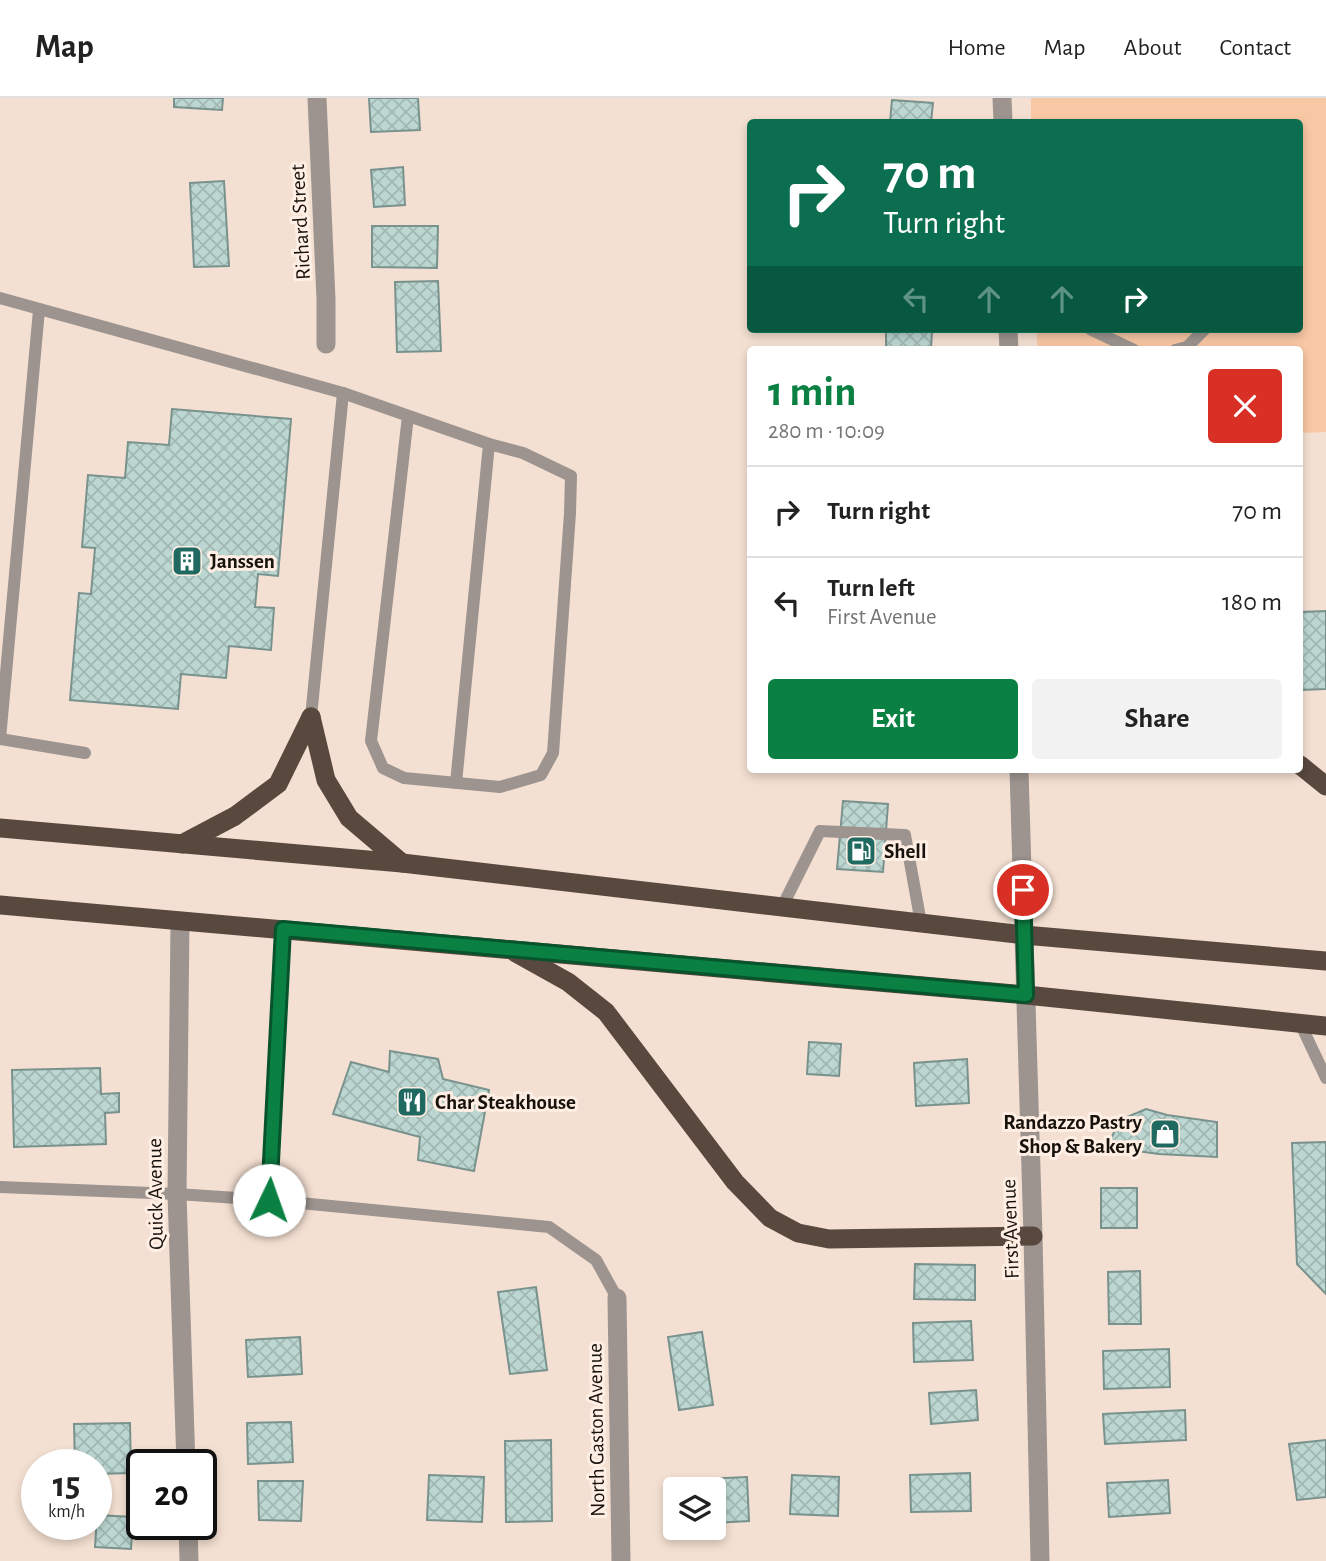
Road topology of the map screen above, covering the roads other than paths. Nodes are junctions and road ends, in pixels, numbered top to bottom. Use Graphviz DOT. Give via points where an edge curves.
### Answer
graph roads {
  1 [pos="317,98"];
  2 [pos="1002,98"];
  3 [pos="1003,119"];
  4 [pos="0,298"];
  5 [pos="39,310"];
  6 [pos="1099,333"];
  7 [pos="1201,333"];
  8 [pos="326,344"];
  9 [pos="1126,346"];
  10 [pos="1188,346"];
  11 [pos="342,393"];
  12 [pos="408,416"];
  13 [pos="489,444"];
  14 [pos="311,717"];
  15 [pos="0,740"];
  16 [pos="85,753"];
  17 [pos="1303,767"];
  18 [pos="1019,773"];
  19 [pos="456,783"];
  20 [pos="1326,786"];
  21 [pos="0,828"];
  22 [pos="181,844"];
  23 [pos="402,863"];
  24 [pos="0,905"];
  25 [pos="782,907"];
  26 [pos="180,922"];
  27 [pos="921,923"];
  28 [pos="283,929"];
  29 [pos="1024,935"];
  30 [pos="511,950"];
  31 [pos="1326,961"];
  32 [pos="1026,995"];
  33 [pos="1300,1023"];
  34 [pos="1326,1026"];
  35 [pos="1326,1078"];
  36 [pos="0,1187"];
  37 [pos="177,1194"];
  38 [pos="269,1200"];
  39 [pos="1034,1236"];
  40 [pos="617,1298"];
  41 [pos="185,1449"];
  42 [pos="188,1540"];
  43 [pos="189,1561"];
  44 [pos="621,1561"];
  45 [pos="1040,1561"];
  1 -- 8 [label="street, Richard Street"];
  2 -- 3 [label="street"];
  4 -- 5 [label="lane"];
  5 -- 11 [label="lane"];
  5 -- 15 [label="lane"];
  6 -- 9 [label="lane"];
  7 -- 10 [label="lane"];
  11 -- 12 [label="lane"];
  11 -- 14 [label="lane"];
  12 -- 13 [label="lane"];
  12 -- 19 [label="lane" via="371,741 383,768 404,778"];
  13 -- 19 [label="lane"];
  13 -- 19 [label="lane" via="523,453 571,476 553,753 541,775 500,787"];
  14 -- 22 [label="highway" via="278,784 235,816"];
  14 -- 23 [label="highway" via="326,780 349,818"];
  15 -- 16 [label="lane"];
  17 -- 20 [label="highway"];
  18 -- 29 [label="street, First Avenue"];
  21 -- 22 [label="highway"];
  22 -- 23 [label="highway"];
  23 -- 25 [label="highway"];
  24 -- 26 [label="highway"];
  25 -- 27 [label="highway"];
  25 -- 27 [label="lane" via="820,831 905,835"];
  26 -- 28 [label="highway"];
  26 -- 37 [label="street, Quick Avenue"];
  27 -- 29 [label="highway"];
  28 -- 30 [label="highway"];
  28 -- 38 [label="lane"];
  29 -- 31 [label="highway"];
  29 -- 32 [label="street, First Avenue"];
  30 -- 32 [label="highway"];
  30 -- 39 [label="highway" via="568,982 606,1012 735,1182 770,1218 798,1233 829,1239"];
  32 -- 33 [label="highway"];
  32 -- 39 [label="street, First Avenue"];
  33 -- 34 [label="highway"];
  33 -- 35 [label="lane"];
  36 -- 37 [label="lane"];
  37 -- 38 [label="lane"];
  37 -- 41 [label="street, Quick Avenue"];
  38 -- 40 [label="lane" via="549,1227 596,1260"];
  39 -- 45 [label="street, First Avenue"];
  40 -- 44 [label="street, North Gaston Avenue"];
  42 -- 43 [label="street"];
}
